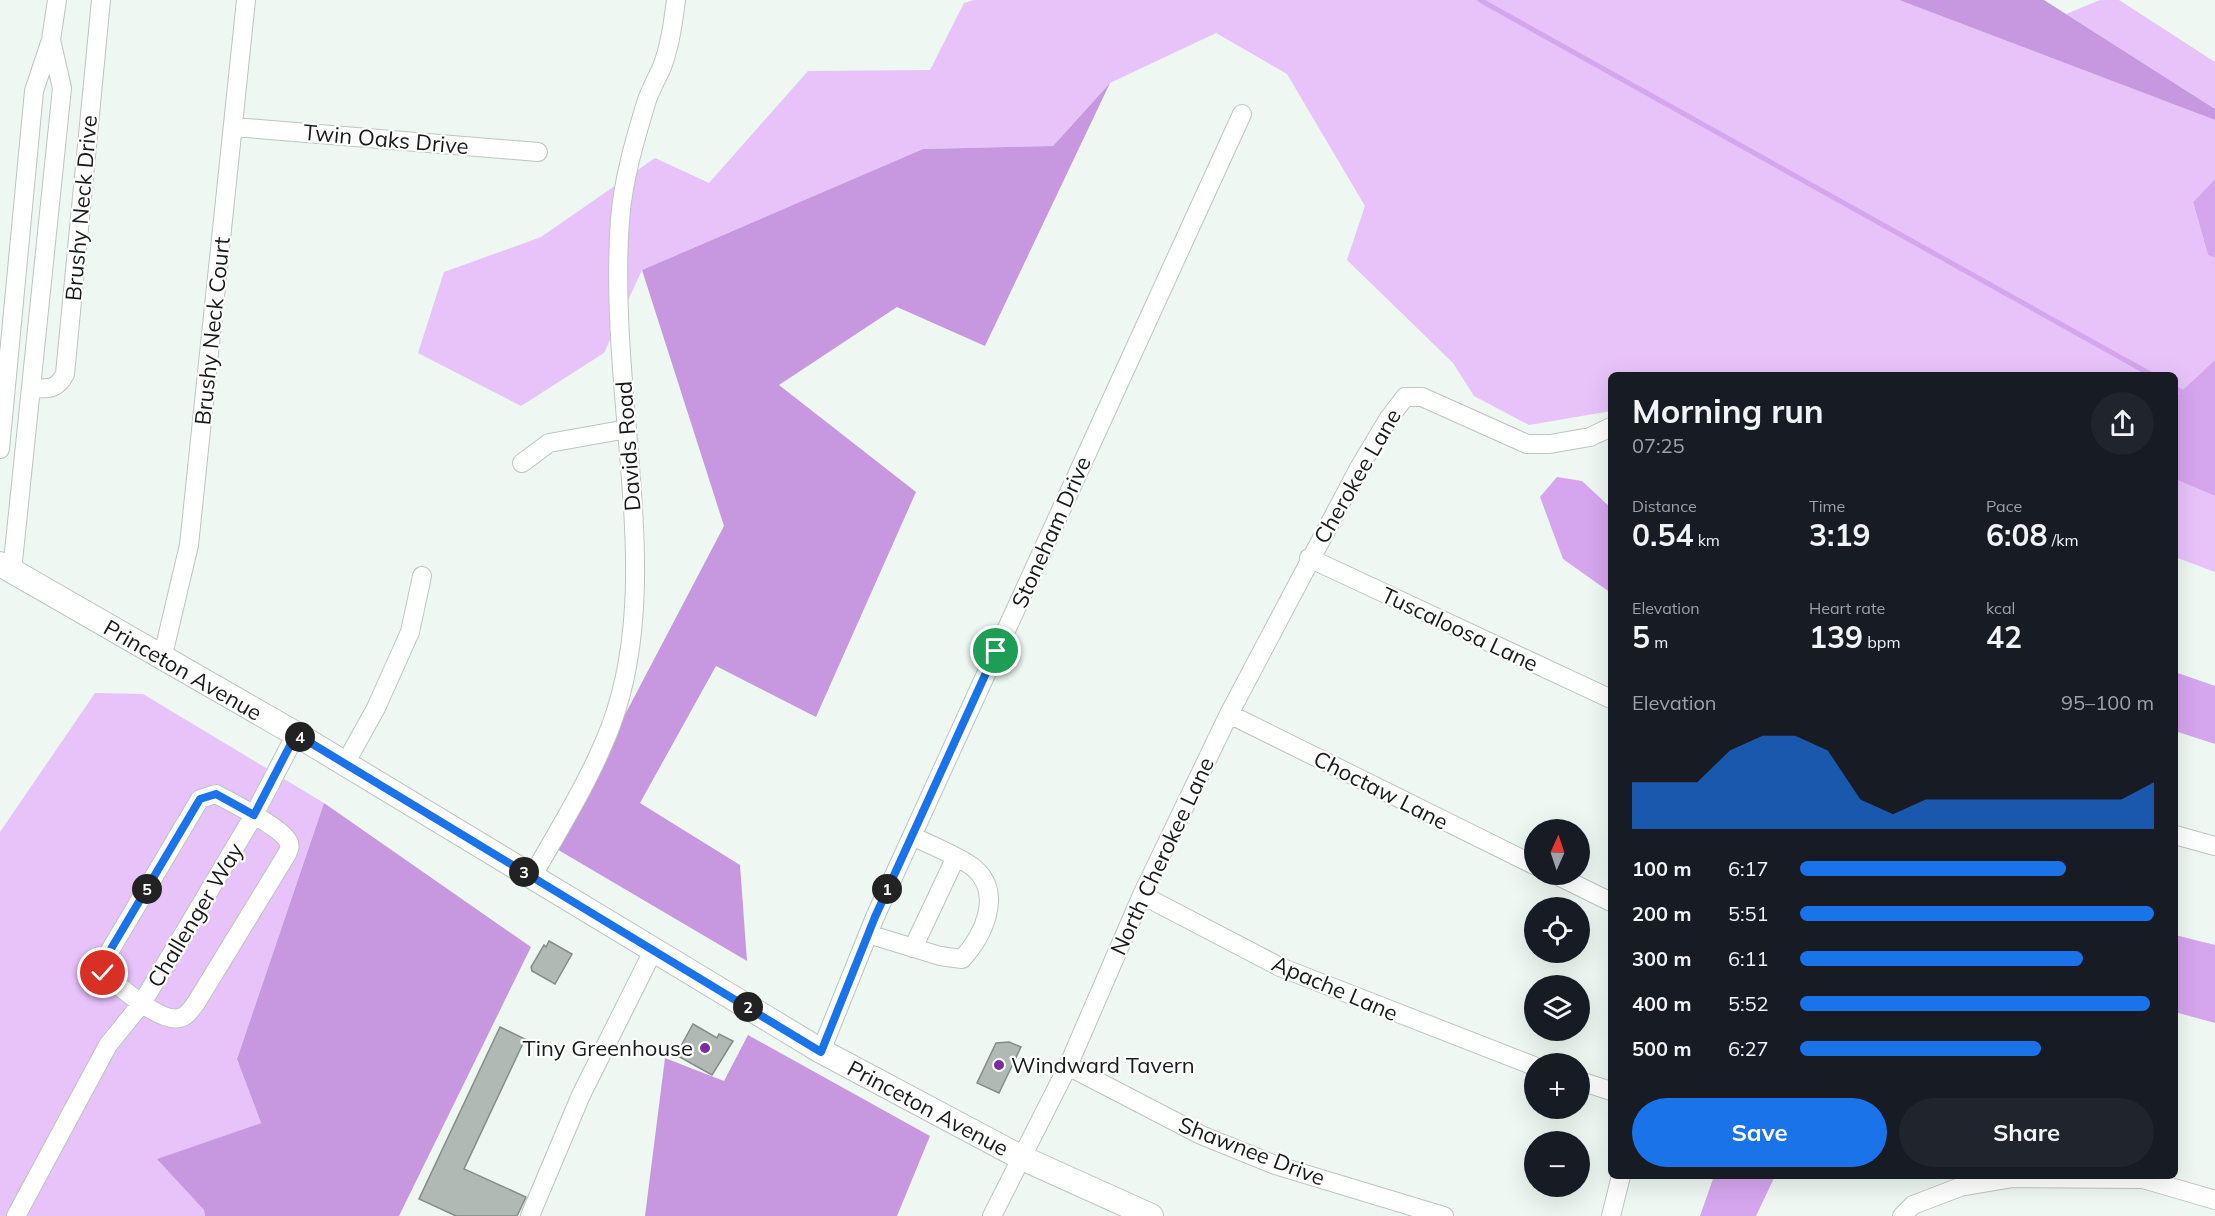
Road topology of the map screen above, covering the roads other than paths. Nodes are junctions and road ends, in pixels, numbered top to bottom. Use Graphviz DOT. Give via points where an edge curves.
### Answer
graph roads {
  1 [pos="57,0"];
  2 [pos="101,0"];
  3 [pos="246,0"];
  4 [pos="675,0"];
  5 [pos="51,40"];
  6 [pos="1242,114"];
  7 [pos="234,127"];
  8 [pos="538,152"];
  9 [pos="23,202"];
  10 [pos="50,204"];
  11 [pos="8,371"];
  12 [pos="32,380"];
  13 [pos="1608,428"];
  14 [pos="627,429"];
  15 [pos="0,449"];
  16 [pos="522,463"];
  17 [pos="1310,558"];
  18 [pos="6,568"];
  19 [pos="422,576"];
  20 [pos="162,659"];
  21 [pos="1608,698"];
  22 [pos="1229,714"];
  23 [pos="296,734"];
  24 [pos="345,764"];
  25 [pos="254,815"];
  26 [pos="912,836"];
  27 [pos="2178,836"];
  28 [pos="2215,846"];
  29 [pos="955,859"];
  30 [pos="1524,860"];
  31 [pos="532,877"];
  32 [pos="1576,885"];
  33 [pos="1142,895"];
  34 [pos="1608,901"];
  35 [pos="868,934"];
  36 [pos="913,948"];
  37 [pos="653,951"];
  38 [pos="142,1003"];
  39 [pos="821,1052"];
  40 [pos="1524,1062"];
  41 [pos="1068,1066"];
  42 [pos="1590,1084"];
  43 [pos="1608,1090"];
  44 [pos="1020,1157"];
  45 [pos="1620,1179"];
  46 [pos="2007,1179"];
  47 [pos="2143,1179"];
  48 [pos="2215,1200"];
  49 [pos="16,1216"];
  50 [pos="530,1216"];
  51 [pos="992,1216"];
  52 [pos="1151,1216"];
  53 [pos="1444,1216"];
  54 [pos="1611,1216"];
  55 [pos="1902,1216"];
  1 -- 5 [label="street, Brushy Neck Drive"];
  2 -- 12 [label="street, Brushy Neck Drive" via="65,374 61,383 51,389"];
  3 -- 7 [label="street, Brushy Neck Court"];
  4 -- 14 [label="street, Davids Road" via="663,64 632,150 620,218 618,293"];
  5 -- 9 [label="street, Brushy Neck Drive" via="34,91"];
  5 -- 10 [label="street, Brushy Neck Drive" via="62,88"];
  6 -- 26 [label="street, Stoneham Drive"];
  7 -- 8 [label="street, Twin Oaks Drive"];
  7 -- 20 [label="street, Brushy Neck Court" via="189,545"];
  9 -- 10 [label="street, Brushy Neck Drive"];
  9 -- 11 [label="street, Brushy Neck Drive"];
  10 -- 12 [label="street, Brushy Neck Drive"];
  11 -- 12 [label="street, Brushy Neck Drive"];
  11 -- 15 [label="street, Brushy Neck Drive"];
  12 -- 18 [label="street, Brushy Neck Drive"];
  13 -- 17 [label="street, Cherokee Lane" via="1550,444 1527,444 1422,397 1405,397 1359,468"];
  14 -- 16 [label="street" via="549,443"];
  14 -- 31 [label="street, Davids Road" via="635,550 632,629 625,671 611,727"];
  17 -- 21 [label="street, Tuscaloosa Lane"];
  17 -- 22 [label="street, North Cherokee Lane"];
  18 -- 20 [label="main road, Princeton Avenue"];
  19 -- 24 [label="street" via="410,632 376,708"];
  20 -- 23 [label="main road, Princeton Avenue"];
  22 -- 30 [label="street, Choctaw Lane"];
  22 -- 33 [label="street, North Cherokee Lane"];
  23 -- 24 [label="main road, Princeton Avenue"];
  23 -- 25 [label="street, Challenger Way"];
  24 -- 31 [label="main road, Princeton Avenue"];
  25 -- 38 [label="street, Challenger Way"];
  25 -- 38 [label="street" via="287,838 287,854 188,1014 168,1018"];
  25 -- 38 [label="street" via="216,794 200,799 102,964 103,973"];
  26 -- 29 [label="street"];
  26 -- 35 [label="street, Stoneham Drive"];
  27 -- 28 [label="street"];
  29 -- 36 [label="street"];
  29 -- 36 [label="street" via="974,868 989,890 988,912 976,944 962,959"];
  31 -- 37 [label="main road, Princeton Avenue"];
  32 -- 34 [label="street"];
  33 -- 40 [label="street, Apache Lane" via="1280,967"];
  33 -- 41 [label="street, North Cherokee Lane"];
  35 -- 36 [label="street"];
  35 -- 39 [label="street, Stoneham Drive"];
  37 -- 39 [label="main road, Princeton Avenue"];
  37 -- 50 [label="street" via="581,1095"];
  38 -- 49 [label="street, Challenger Way" via="108,1045"];
  39 -- 44 [label="main road, Princeton Avenue"];
  41 -- 44 [label="street, North Cherokee Lane"];
  41 -- 53 [label="street, Shawnee Drive" via="1201,1135 1275,1164"];
  42 -- 43 [label="street"];
  44 -- 51 [label="street"];
  44 -- 52 [label="main road, Princeton Avenue"];
  45 -- 54 [label="street"];
  46 -- 55 [label="street" via="1960,1187 1913,1206"];
  47 -- 48 [label="street"];
}
